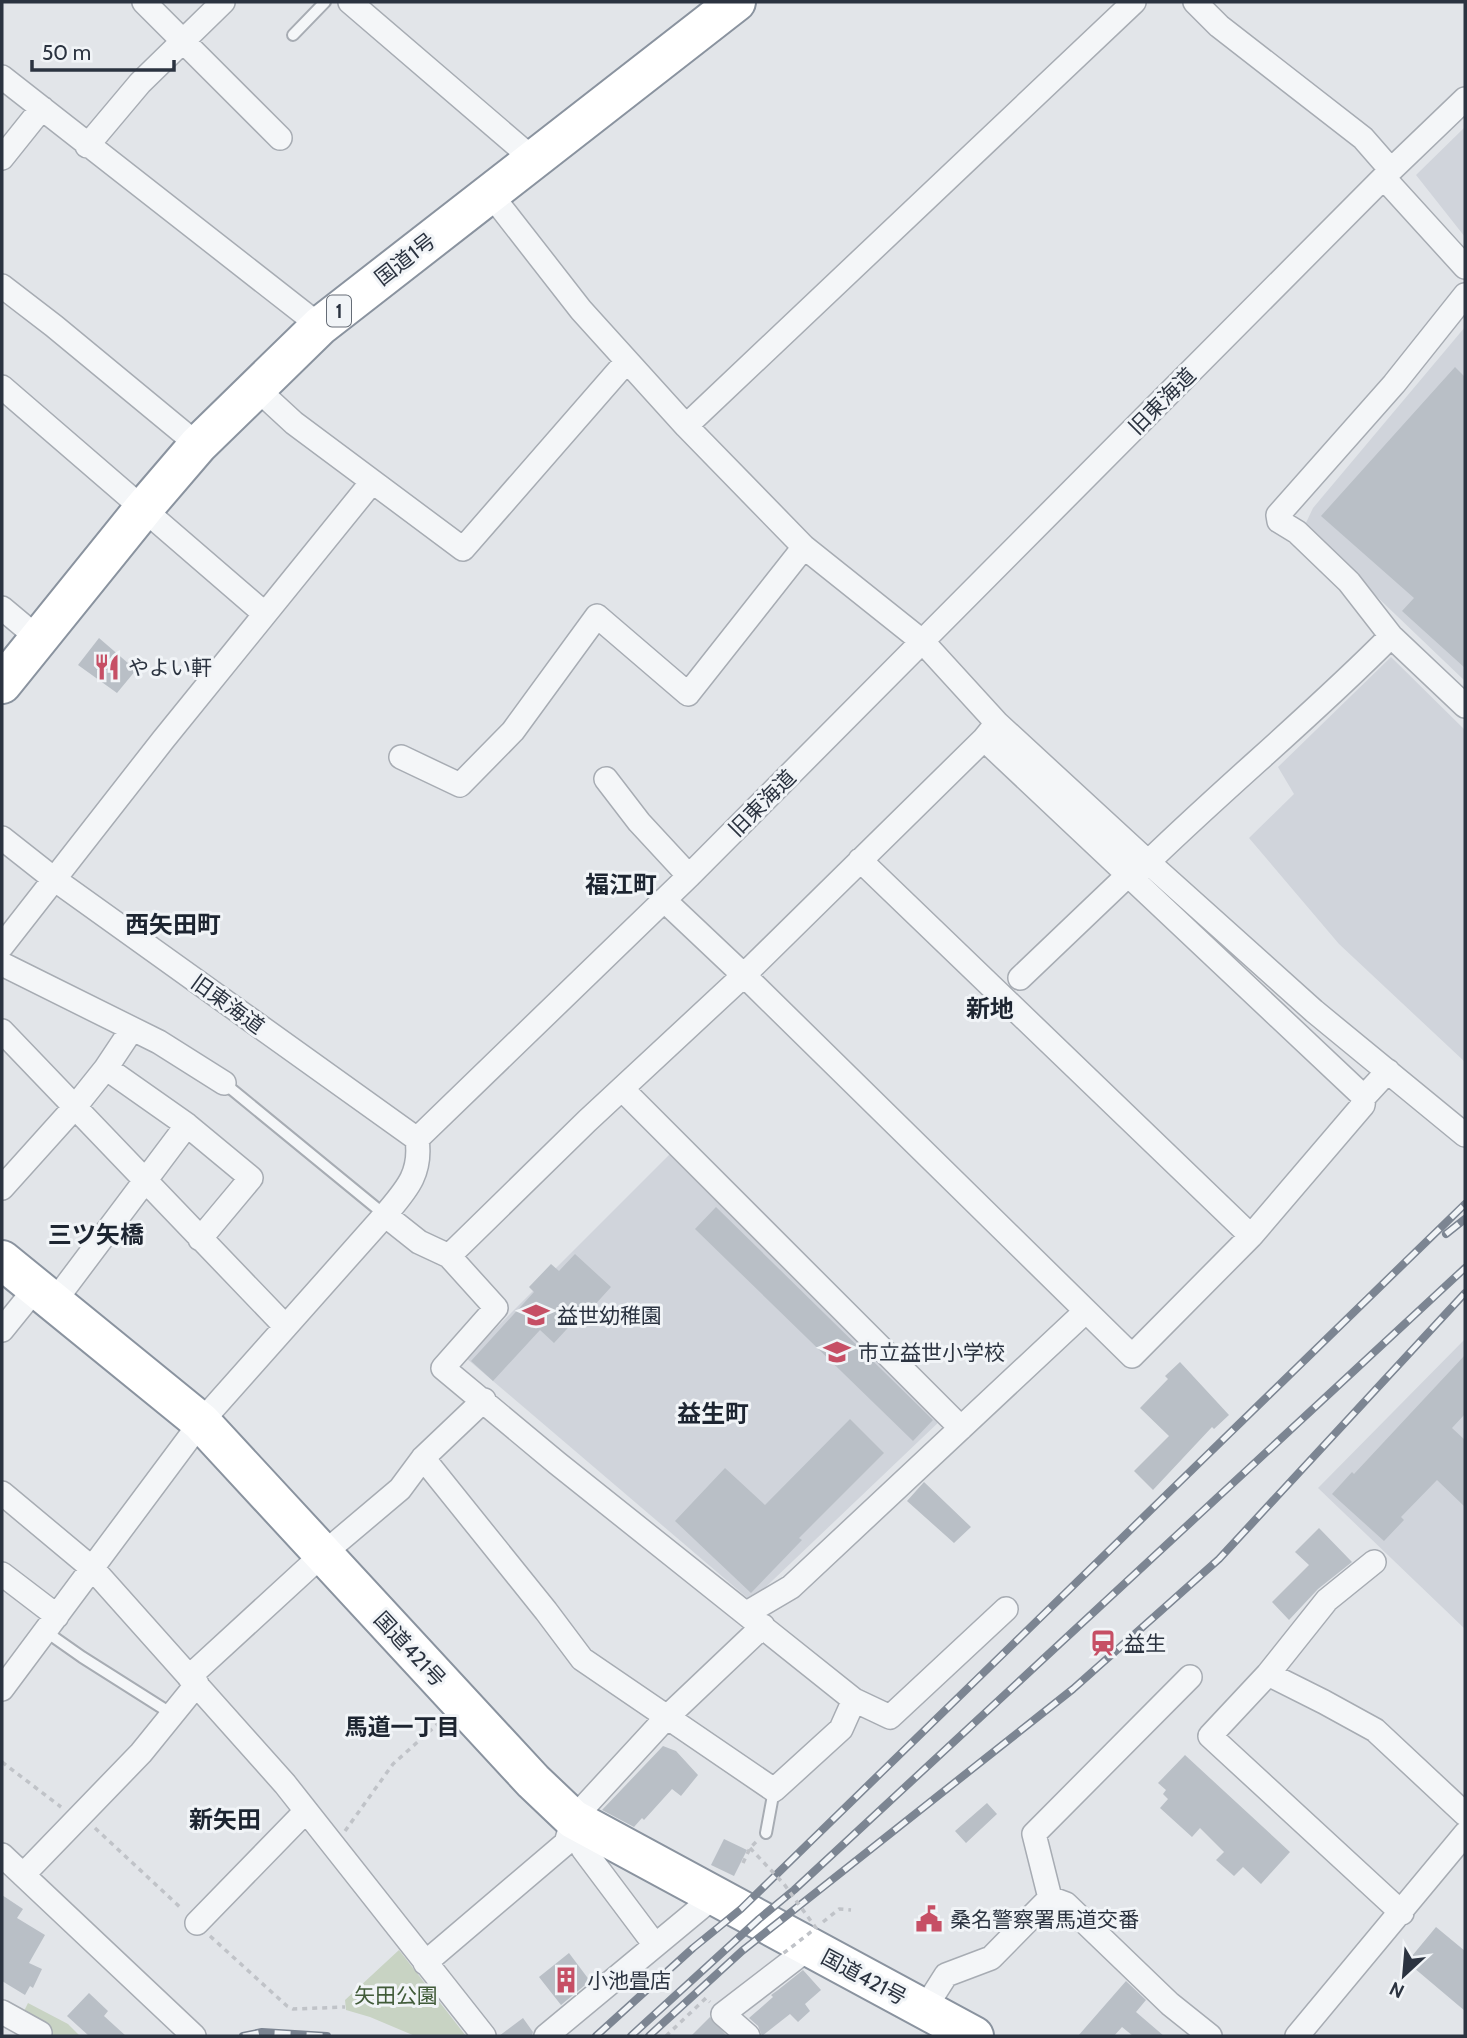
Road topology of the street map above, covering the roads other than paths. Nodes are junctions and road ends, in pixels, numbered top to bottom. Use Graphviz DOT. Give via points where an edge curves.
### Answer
graph roads {
  1 [pos="144,2"];
  2 [pos="223,2"];
  3 [pos="325,2"];
  4 [pos="350,2"];
  5 [pos="736,2"];
  6 [pos="1134,2"];
  7 [pos="1195,2"];
  8 [pos="293,35"];
  9 [pos="183,41"];
  10 [pos="2,77"];
  11 [pos="1465,99"];
  12 [pos="42,108"];
  13 [pos="280,138"];
  14 [pos="87,146"];
  15 [pos="2,158"];
  16 [pos="533,159"];
  17 [pos="1388,174"];
  18 [pos="489,192"];
  19 [pos="1465,267"];
  20 [pos="2,286"];
  21 [pos="1465,295"];
  22 [pos="320,326"];
  23 [pos="626,361"];
  24 [pos="2,387"];
  25 [pos="256,388"];
  26 [pos="686,426"];
  27 [pos="198,445"];
  28 [pos="372,482"];
  29 [pos="144,508"];
  30 [pos="804,547"];
  31 [pos="2,608"];
  32 [pos="265,614"];
  33 [pos="1391,636"];
  34 [pos="39,639"];
  35 [pos="923,642"];
  36 [pos="2,684"];
  37 [pos="1465,706"];
  38 [pos="990,731"];
  39 [pos="401,757"];
  40 [pos="606,779"];
  41 [pos="2,838"];
  42 [pos="860,860"];
  43 [pos="1136,872"];
  44 [pos="689,876"];
  45 [pos="54,879"];
  46 [pos="663,900"];
  47 [pos="2,946"];
  48 [pos="2,964"];
  49 [pos="743,976"];
  50 [pos="1020,978"];
  51 [pos="132,1029"];
  52 [pos="2,1031"];
  53 [pos="106,1068"];
  54 [pos="1388,1071"];
  55 [pos="223,1083"];
  56 [pos="623,1090"];
  57 [pos="1364,1097"];
  58 [pos="74,1108"];
  59 [pos="187,1125"];
  60 [pos="1465,1135"];
  61 [pos="417,1139"];
  62 [pos="145,1181"];
  63 [pos="2,1188"];
  64 [pos="385,1215"];
  65 [pos="1251,1237"];
  66 [pos="200,1239"];
  67 [pos="449,1256"];
  68 [pos="2,1260"];
  69 [pos="45,1295"];
  70 [pos="1086,1311"];
  71 [pos="285,1326"];
  72 [pos="2,1330"];
  73 [pos="484,1400"];
  74 [pos="201,1422"];
  75 [pos="961,1428"];
  76 [pos="422,1458"];
  77 [pos="2,1493"];
  78 [pos="323,1554"];
  79 [pos="1374,1562"];
  80 [pos="93,1569"];
  81 [pos="2,1574"];
  82 [pos="1006,1609"];
  83 [pos="755,1619"];
  84 [pos="51,1623"];
  85 [pos="1268,1674"];
  86 [pos="1190,1677"];
  87 [pos="193,1681"];
  88 [pos="2,1689"];
  89 [pos="854,1700"];
  90 [pos="173,1714"];
  91 [pos="666,1718"];
  92 [pos="774,1790"];
  93 [pos="306,1811"];
  94 [pos="1465,1814"];
  95 [pos="578,1822"];
  96 [pos="766,1833"];
  97 [pos="1465,1834"];
  98 [pos="10,1869"];
  99 [pos="716,1895"];
  100 [pos="1050,1898"];
  101 [pos="1402,1913"];
  102 [pos="197,1923"];
  103 [pos="802,1944"];
  104 [pos="655,1945"];
  105 [pos="425,1963"];
  106 [pos="925,2008"];
  107 [pos="2,2012"];
  108 [pos="40,2033"];
  109 [pos="194,2036"];
  110 [pos="484,2036"];
  111 [pos="546,2036"];
  112 [pos="748,2036"];
  113 [pos="974,2036"];
  114 [pos="1210,2036"];
  115 [pos="1297,2036"];
  1 -- 9 [label="street"];
  2 -- 9 [label="street"];
  3 -- 8 [label="lane"];
  4 -- 16 [label="street"];
  5 -- 16 [label="highway, 国道1号 / 1"];
  6 -- 26 [label="street"];
  7 -- 17 [label="street" via="1219,26 1363,138"];
  9 -- 13 [label="street"];
  9 -- 14 [label="street"];
  10 -- 12 [label="street"];
  11 -- 17 [label="street, 旧東海道"];
  12 -- 14 [label="street"];
  12 -- 15 [label="street"];
  14 -- 22 [label="street"];
  16 -- 18 [label="highway, 国道1号 / 1"];
  17 -- 19 [label="street"];
  17 -- 35 [label="street, 旧東海道"];
  18 -- 22 [label="highway, 国道1号 / 1"];
  18 -- 23 [label="street" via="580,310"];
  20 -- 27 [label="street"];
  21 -- 33 [label="street" via="1403,374 1278,515 1279,521 1349,582"];
  22 -- 25 [label="highway, 国道1号 / 1"];
  23 -- 26 [label="street"];
  23 -- 28 [label="street" via="463,549"];
  24 -- 29 [label="street"];
  25 -- 27 [label="highway, 国道1号 / 1"];
  25 -- 28 [label="street"];
  26 -- 30 [label="street"];
  27 -- 29 [label="highway, 国道1号 / 1"];
  28 -- 32 [label="street"];
  29 -- 32 [label="street"];
  29 -- 34 [label="highway, 国道1号 / 1"];
  30 -- 35 [label="street"];
  30 -- 39 [label="street" via="688,694 597,616 513,731 460,785"];
  31 -- 34 [label="street"];
  32 -- 45 [label="street"];
  33 -- 37 [label="street"];
  33 -- 43 [label="street"];
  34 -- 36 [label="highway, 国道1号 / 1"];
  35 -- 38 [label="street"];
  35 -- 44 [label="street, 旧東海道"];
  38 -- 42 [label="street"];
  38 -- 43 [label="street"];
  40 -- 44 [label="street"];
  41 -- 45 [label="street, 旧東海道"];
  42 -- 49 [label="street"];
  42 -- 65 [label="street"];
  43 -- 50 [label="street"];
  43 -- 54 [label="street"];
  43 -- 57 [label="street"];
  44 -- 46 [label="street, 旧東海道"];
  45 -- 47 [label="street"];
  45 -- 61 [label="street, 旧東海道"];
  46 -- 49 [label="street"];
  46 -- 61 [label="street, 旧東海道"];
  48 -- 51 [label="street"];
  49 -- 56 [label="street"];
  49 -- 70 [label="street"];
  51 -- 53 [label="street"];
  51 -- 55 [label="street"];
  52 -- 58 [label="street"];
  53 -- 58 [label="street"];
  53 -- 59 [label="street"];
  54 -- 57 [label="street"];
  54 -- 60 [label="street"];
  55 -- 64 [label="lane"];
  56 -- 67 [label="street"];
  56 -- 75 [label="street"];
  57 -- 65 [label="street" via="1363,1105"];
  58 -- 62 [label="street"];
  58 -- 63 [label="street"];
  59 -- 62 [label="street"];
  59 -- 66 [label="street" via="251,1178"];
  61 -- 64 [label="street" via="419,1156 409,1185"];
  62 -- 66 [label="street"];
  62 -- 69 [label="street"];
  64 -- 67 [label="street" via="419,1242"];
  64 -- 71 [label="street"];
  65 -- 70 [label="street" via="1132,1356"];
  66 -- 71 [label="street"];
  67 -- 73 [label="street" via="496,1308 443,1368"];
  68 -- 69 [label="highway, 国道421号"];
  69 -- 72 [label="street"];
  69 -- 74 [label="highway, 国道421号"];
  70 -- 75 [label="street"];
  71 -- 74 [label="street"];
  73 -- 76 [label="street"];
  73 -- 83 [label="street"];
  74 -- 78 [label="highway, 国道421号"];
  74 -- 80 [label="street"];
  75 -- 83 [label="street"];
  76 -- 78 [label="street" via="400,1489"];
  76 -- 91 [label="street" via="582,1659"];
  77 -- 80 [label="street"];
  78 -- 87 [label="street"];
  78 -- 95 [label="highway, 国道421号" via="533,1781"];
  79 -- 85 [label="street" via="1327,1600"];
  80 -- 84 [label="street"];
  80 -- 87 [label="street"];
  81 -- 84 [label="street"];
  82 -- 89 [label="street" via="890,1717"];
  83 -- 89 [label="street"];
  83 -- 91 [label="street"];
  84 -- 88 [label="street"];
  84 -- 90 [label="lane" via="82,1657"];
  85 -- 94 [label="street" via="1374,1730"];
  85 -- 101 [label="street" via="1210,1735"];
  86 -- 100 [label="street" via="1034,1834"];
  87 -- 90 [label="street"];
  87 -- 93 [label="street"];
  89 -- 92 [label="street" via="841,1729"];
  90 -- 98 [label="street" via="76,1819"];
  91 -- 92 [label="street"];
  91 -- 95 [label="street"];
  92 -- 96 [label="lane"];
  93 -- 102 [label="street"];
  93 -- 105 [label="street"];
  95 -- 99 [label="highway, 国道421号"];
  95 -- 104 [label="street" via="583,1849"];
  95 -- 105 [label="street" via="565,1843"];
  97 -- 101 [label="street"];
  98 -- 109 [label="street"];
  99 -- 103 [label="highway, 国道421号"];
  99 -- 104 [label="street"];
  100 -- 106 [label="street" via="991,1958 946,1975"];
  100 -- 114 [label="street" via="1066,1904"];
  101 -- 115 [label="street"];
  103 -- 106 [label="highway, 国道421号"];
  103 -- 112 [label="street" via="723,2014"];
  104 -- 111 [label="street"];
  105 -- 110 [label="street"];
  106 -- 113 [label="highway, 国道421号"];
  107 -- 108 [label="street"];
}
